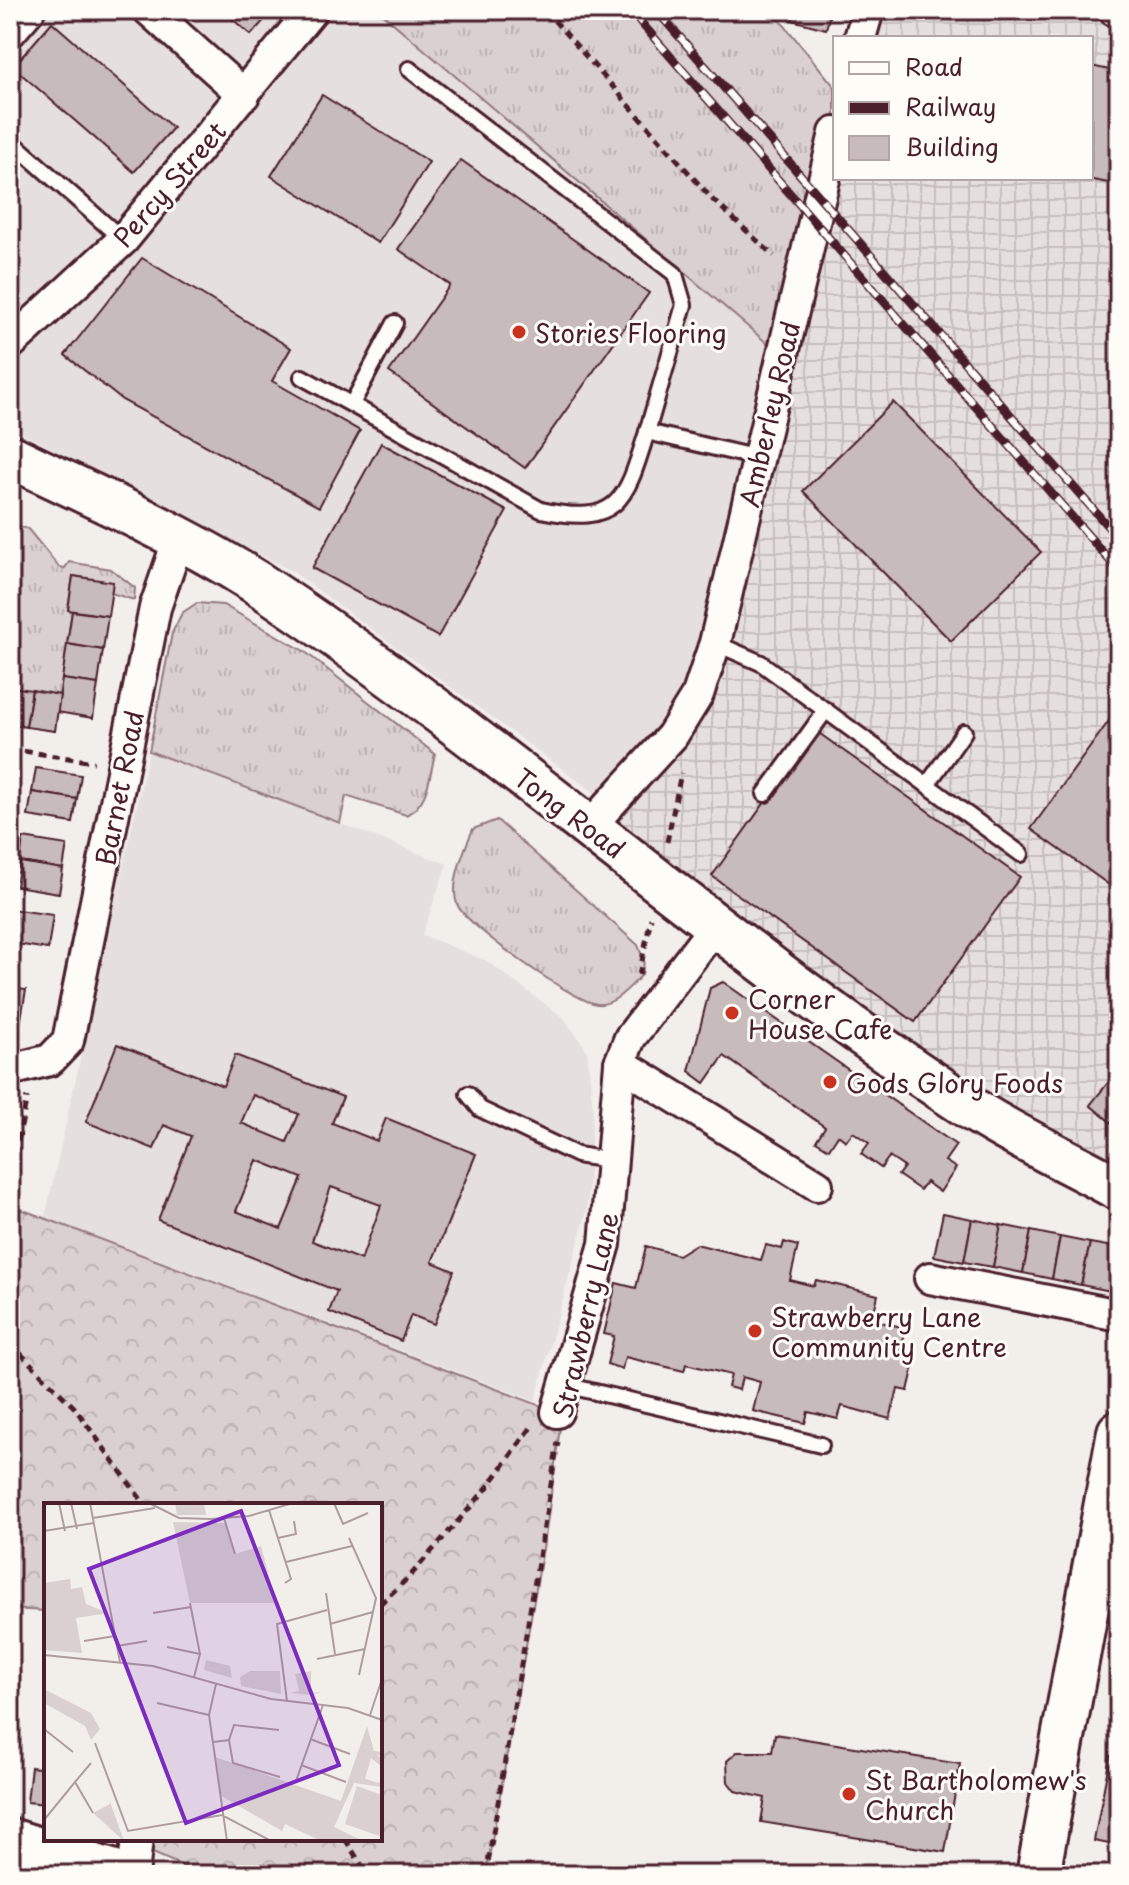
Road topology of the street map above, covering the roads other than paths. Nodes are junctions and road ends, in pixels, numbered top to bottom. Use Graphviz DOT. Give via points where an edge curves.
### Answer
graph roads {
  1 [pos="29,10"];
  2 [pos="149,10"];
  3 [pos="312,10"];
  4 [pos="868,10"];
  5 [pos="10,32"];
  6 [pos="861,36"];
  7 [pos="409,69"];
  8 [pos="244,95"];
  9 [pos="10,140"];
  10 [pos="833,142"];
  11 [pos="123,240"];
  12 [pos="395,323"];
  13 [pos="10,344"];
  14 [pos="302,377"];
  15 [pos="352,404"];
  16 [pos="647,432"];
  17 [pos="10,456"];
  18 [pos="758,458"];
  19 [pos="179,538"];
  20 [pos="715,643"];
  21 [pos="826,710"];
  22 [pos="964,732"];
  23 [pos="927,785"];
  24 [pos="765,794"];
  25 [pos="589,827"];
  26 [pos="1021,854"];
  27 [pos="716,925"];
  28 [pos="620,1063"];
  29 [pos="22,1067"];
  30 [pos="468,1094"];
  31 [pos="615,1161"];
  32 [pos="817,1185"];
  33 [pos="1119,1189"];
  34 [pos="930,1278"];
  35 [pos="1119,1315"];
  36 [pos="561,1398"];
  37 [pos="1119,1432"];
  38 [pos="821,1445"];
  39 [pos="10,1840"];
  40 [pos="136,1841"];
  41 [pos="117,1873"];
  42 [pos="1038,1875"];
  1 -- 5 [label="street"];
  2 -- 8 [label="street"];
  3 -- 8 [label="street, Percy Street"];
  4 -- 6 [label="street"];
  7 -- 16 [label="lane" via="675,274 684,305"];
  8 -- 11 [label="street, Percy Street"];
  9 -- 11 [label="lane"];
  10 -- 18 [label="street, Amberley Road"];
  11 -- 13 [label="street, Percy Street"];
  12 -- 15 [label="lane"];
  14 -- 15 [label="lane"];
  15 -- 16 [label="lane" via="541,510 577,518 606,510 629,489"];
  16 -- 18 [label="lane"];
  17 -- 19 [label="main road, Tong Road"];
  18 -- 20 [label="street, Amberley Road"];
  19 -- 25 [label="main road, Tong Road" via="344,643"];
  19 -- 29 [label="street, Barnet Road" via="155,608 68,1041 50,1060"];
  20 -- 21 [label="lane" via="761,663"];
  20 -- 25 [label="street, Amberley Road" via="698,694 672,736"];
  21 -- 23 [label="lane"];
  21 -- 24 [label="lane"];
  22 -- 23 [label="lane"];
  23 -- 26 [label="lane"];
  25 -- 27 [label="main road, Tong Road"];
  27 -- 28 [label="street, Strawberry Lane" via="654,1002"];
  27 -- 33 [label="main road, Tong Road" via="958,1101"];
  28 -- 31 [label="street, Strawberry Lane"];
  28 -- 32 [label="street"];
  30 -- 31 [label="lane" via="480,1109 577,1155"];
  31 -- 36 [label="street, Strawberry Lane" via="605,1244"];
  34 -- 35 [label="street"];
  36 -- 38 [label="lane"];
  37 -- 42 [label="main road"];
  39 -- 41 [label="main road"];
  40 -- 41 [label="street"];
}
